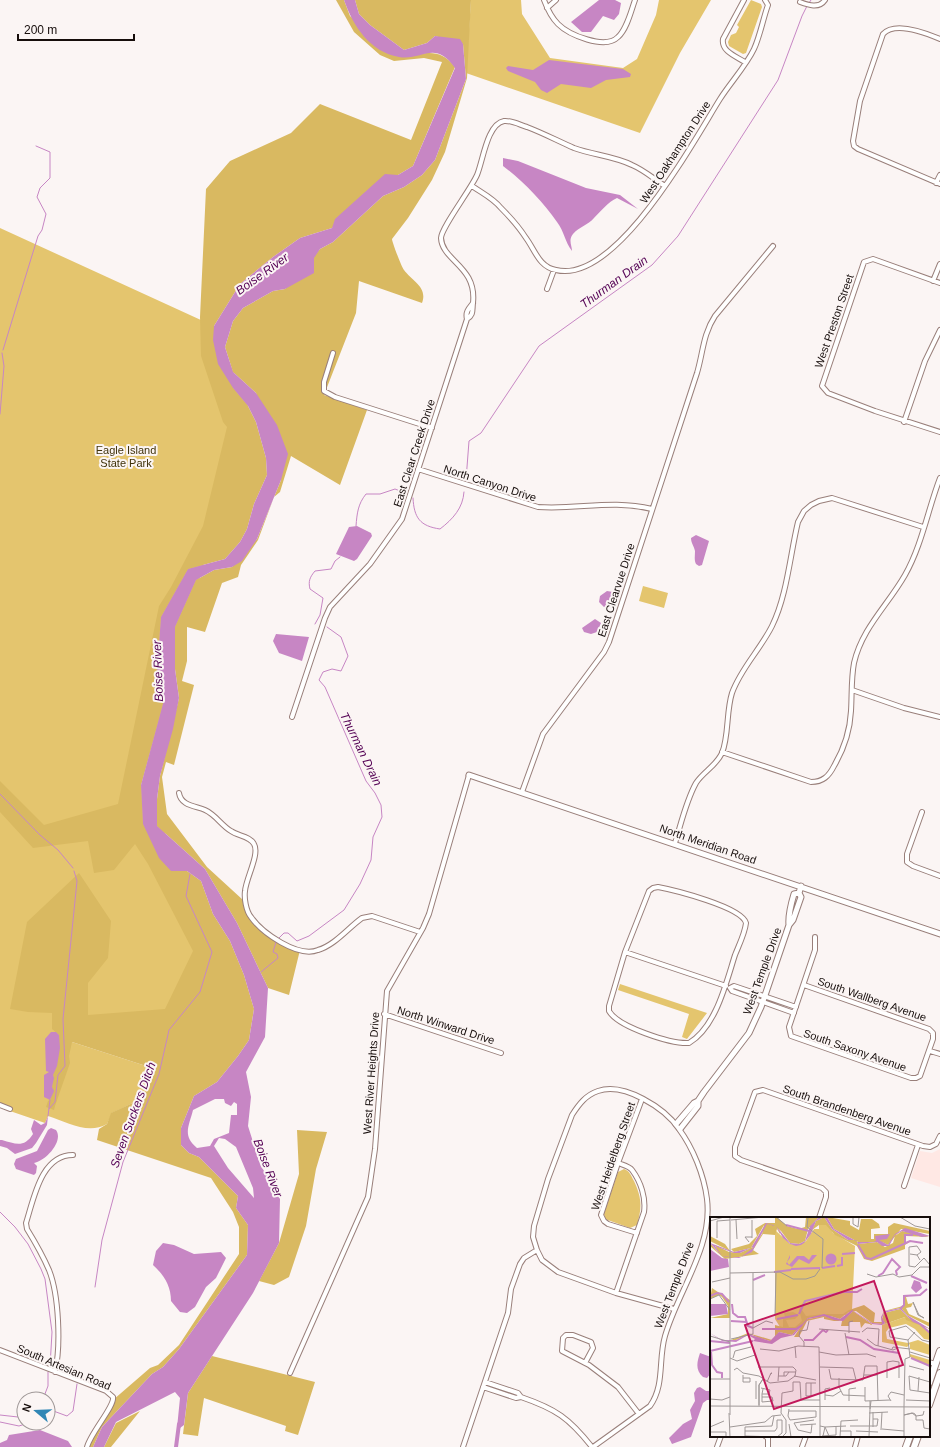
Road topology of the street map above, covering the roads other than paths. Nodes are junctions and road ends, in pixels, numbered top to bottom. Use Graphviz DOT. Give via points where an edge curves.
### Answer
graph roads {
  1 [pos="544,0"];
  2 [pos="556,0"];
  3 [pos="635,0"];
  4 [pos="744,0"];
  5 [pos="764,0"];
  6 [pos="825,0"];
  7 [pos="800,2"];
  8 [pos="546,8"];
  9 [pos="940,40"];
  10 [pos="745,62"];
  11 [pos="940,175"];
  12 [pos="938,184"];
  13 [pos="472,186"];
  14 [pos="665,186"];
  15 [pos="773,246"];
  16 [pos="940,264"];
  17 [pos="554,270"];
  18 [pos="933,281"];
  19 [pos="940,284"];
  20 [pos="547,289"];
  21 [pos="940,330"];
  22 [pos="333,353"];
  23 [pos="904,422"];
  24 [pos="432,428"];
  25 [pos="940,432"];
  26 [pos="418,469"];
  27 [pos="940,478"];
  28 [pos="652,509"];
  29 [pos="923,527"];
  30 [pos="852,690"];
  31 [pos="292,717"];
  32 [pos="940,717"];
  33 [pos="722,752"];
  34 [pos="469,775"];
  35 [pos="522,792"];
  36 [pos="179,793"];
  37 [pos="922,812"];
  38 [pos="675,843"];
  39 [pos="940,876"];
  40 [pos="801,886"];
  41 [pos="420,932"];
  42 [pos="940,934"];
  43 [pos="815,937"];
  44 [pos="625,952"];
  45 [pos="804,985"];
  46 [pos="725,986"];
  47 [pos="763,999"];
  48 [pos="796,1007"];
  49 [pos="794,1013"];
  50 [pos="384,1014"];
  51 [pos="930,1051"];
  52 [pos="501,1053"];
  53 [pos="940,1054"];
  54 [pos="642,1099"];
  55 [pos="698,1101"];
  56 [pos="0,1105"];
  57 [pos="10,1109"];
  58 [pos="676,1124"];
  59 [pos="680,1129"];
  60 [pos="940,1136"];
  61 [pos="918,1145"];
  62 [pos="73,1155"];
  63 [pos="618,1163"];
  64 [pos="904,1186"];
  65 [pos="819,1217"];
  66 [pos="637,1234"];
  67 [pos="537,1250"];
  68 [pos="616,1293"];
  69 [pos="674,1309"];
  70 [pos="0,1350"];
  71 [pos="940,1351"];
  72 [pos="585,1363"];
  73 [pos="935,1364"];
  74 [pos="55,1372"];
  75 [pos="290,1373"];
  76 [pos="940,1373"];
  77 [pos="930,1379"];
  78 [pos="485,1382"];
  79 [pos="483,1387"];
  80 [pos="521,1397"];
  81 [pos="930,1402"];
  82 [pos="639,1414"];
  83 [pos="721,1437"];
  84 [pos="767,1437"];
  85 [pos="806,1437"];
  86 [pos="858,1437"];
  87 [pos="910,1437"];
  88 [pos="918,1437"];
  89 [pos="87,1447"];
  90 [pos="463,1447"];
  91 [pos="593,1447"];
  92 [pos="717,1447"];
  93 [pos="768,1447"];
  94 [pos="802,1447"];
  95 [pos="855,1447"];
  96 [pos="906,1447"];
  97 [pos="914,1447"];
  1 -- 8 [label="street"];
  2 -- 8 [label="street"];
  3 -- 8 [label="street" via="618,38 606,42 588,40 574,34 558,24"];
  4 -- 10 [label="street" via="722,45 724,49"];
  5 -- 10 [label="street, West Oakhampton Drive" via="768,5 755,47"];
  6 -- 7 [label="street" via="819,5 811,6"];
  9 -- 12 [label="street" via="899,28 886,31 881,38 860,101 853,141 854,146"];
  10 -- 14 [label="street, West Oakhampton Drive"];
  11 -- 12 [label="street"];
  13 -- 14 [label="street" via="492,128 498,123 511,122 551,136 574,148 624,162 640,169"];
  13 -- 17 [label="street" via="500,207 544,265"];
  13 -- 24 [label="street, East Clear Creek Drive" via="444,228 441,238 446,250 470,278 474,290 473,303 466,315 467,319"];
  14 -- 17 [label="street, West Oakhampton Drive" via="633,229 601,256 576,271"];
  15 -- 28 [label="street, East Clearvue Drive" via="708,327 698,370"];
  16 -- 18 [label="street"];
  17 -- 20 [label="street"];
  18 -- 19 [label="street"];
  18 -- 23 [label="street, West Preston Street" via="873,259 862,265 822,382 828,393"];
  21 -- 23 [label="street" via="925,361"];
  22 -- 24 [label="street" via="324,382 324,391 335,397"];
  23 -- 25 [label="street"];
  24 -- 26 [label="street, East Clear Creek Drive"];
  26 -- 28 [label="street, North Canyon Drive" via="538,507 617,503"];
  26 -- 31 [label="street, East Clear Creek Drive" via="402,519 370,564 338,596 328,610"];
  27 -- 29 [label="street"];
  28 -- 35 [label="street, East Clearvue Drive" via="609,642 543,734"];
  29 -- 30 [label="street" via="905,575 861,641 854,664"];
  29 -- 33 [label="street" via="839,499 826,499 811,505 802,514 774,621 743,670 732,693"];
  30 -- 32 [label="street"];
  30 -- 33 [label="street" via="850,723 841,752 823,780 811,782"];
  33 -- 38 [label="street" via="696,784"];
  34 -- 35 [label="street, North Meridian Road"];
  34 -- 41 [label="street, West River Heights Drive" via="429,914"];
  35 -- 38 [label="street, North Meridian Road"];
  36 -- 41 [label="street" via="183,802 210,812 230,831 255,844 254,861 245,892 246,905 250,916 257,924 278,940 298,950 318,951 362,918 372,916"];
  37 -- 39 [label="street" via="907,854 907,862"];
  38 -- 40 [label="street, North Meridian Road"];
  40 -- 42 [label="street, North Meridian Road"];
  40 -- 47 [label="street, West Temple Drive" via="799,893 794,894 789,925"];
  41 -- 50 [label="street, West River Heights Drive" via="390,983"];
  43 -- 45 [label="street" via="815,950"];
  44 -- 46 [label="street"];
  44 -- 46 [label="street" via="609,1011 635,1029 665,1040 689,1044 709,1021"];
  44 -- 46 [label="street" via="649,891 653,888 678,891 706,900 742,916 745,920"];
  45 -- 48 [label="street"];
  45 -- 51 [label="street, South Wallberg Avenue" via="929,1029 934,1039"];
  46 -- 47 [label="street" via="732,992"];
  47 -- 48 [label="street"];
  47 -- 49 [label="street"];
  47 -- 55 [label="street, West Temple Drive" via="749,1033"];
  48 -- 49 [label="street"];
  49 -- 51 [label="street, South Saxony Avenue" via="789,1027 789,1032 794,1038 911,1078 918,1078 922,1073"];
  50 -- 52 [label="street, North Winward Drive"];
  50 -- 75 [label="street, West River Heights Drive" via="375,1149 368,1197"];
  51 -- 53 [label="street"];
  54 -- 58 [label="street" via="655,1105"];
  54 -- 63 [label="street, West Heidelberg Street"];
  54 -- 67 [label="street" via="609,1089 586,1097 575,1110 555,1158 534,1226 533,1237"];
  55 -- 58 [label="street, West Temple Drive"];
  55 -- 59 [label="street, West Temple Drive" via="698,1106"];
  56 -- 57 [label="street"];
  58 -- 59 [label="street, West Temple Drive"];
  59 -- 69 [label="street, West Temple Drive" via="701,1171 708,1211 704,1236 686,1286"];
  60 -- 61 [label="street, South Brandenberg Avenue" via="936,1144 930,1147"];
  61 -- 64 [label="street"];
  61 -- 65 [label="street, South Brandenberg Avenue" via="757,1090 735,1147 736,1156 741,1160 822,1188 826,1192 826,1197"];
  62 -- 74 [label="street" via="58,1158 45,1172 39,1182 26,1223 26,1229 49,1271 54,1294 58,1347"];
  63 -- 66 [label="street" via="632,1169 644,1198 644,1212"];
  63 -- 66 [label="street, West Heidelberg Street" via="602,1210 602,1218 608,1224"];
  66 -- 68 [label="street"];
  67 -- 68 [label="street" via="542,1260 558,1272"];
  67 -- 78 [label="street" via="524,1258 520,1264 511,1288 508,1312"];
  68 -- 69 [label="street"];
  69 -- 82 [label="street, West Temple Drive" via="663,1346 660,1388 650,1406"];
  70 -- 74 [label="street, South Artesian Road"];
  71 -- 73 [label="main road"];
  72 -- 72 [label="street" via="562,1351 563,1338 566,1335 591,1342 593,1348"];
  72 -- 82 [label="street" via="618,1387"];
  73 -- 77 [label="main road"];
  74 -- 89 [label="street, South Artesian Road" via="106,1391 113,1397 113,1404 94,1430"];
  76 -- 81 [label="main road"];
  78 -- 79 [label="street"];
  78 -- 80 [label="street" via="518,1393"];
  79 -- 80 [label="street" via="516,1398"];
  79 -- 90 [label="street"];
  80 -- 91 [label="street" via="564,1416"];
  82 -- 91 [label="street, West Temple Drive"];
  83 -- 92 [label="street"];
  84 -- 93 [label="street"];
  85 -- 94 [label="street"];
  86 -- 95 [label="street"];
  87 -- 96 [label="main road"];
  88 -- 97 [label="main road"];
}
